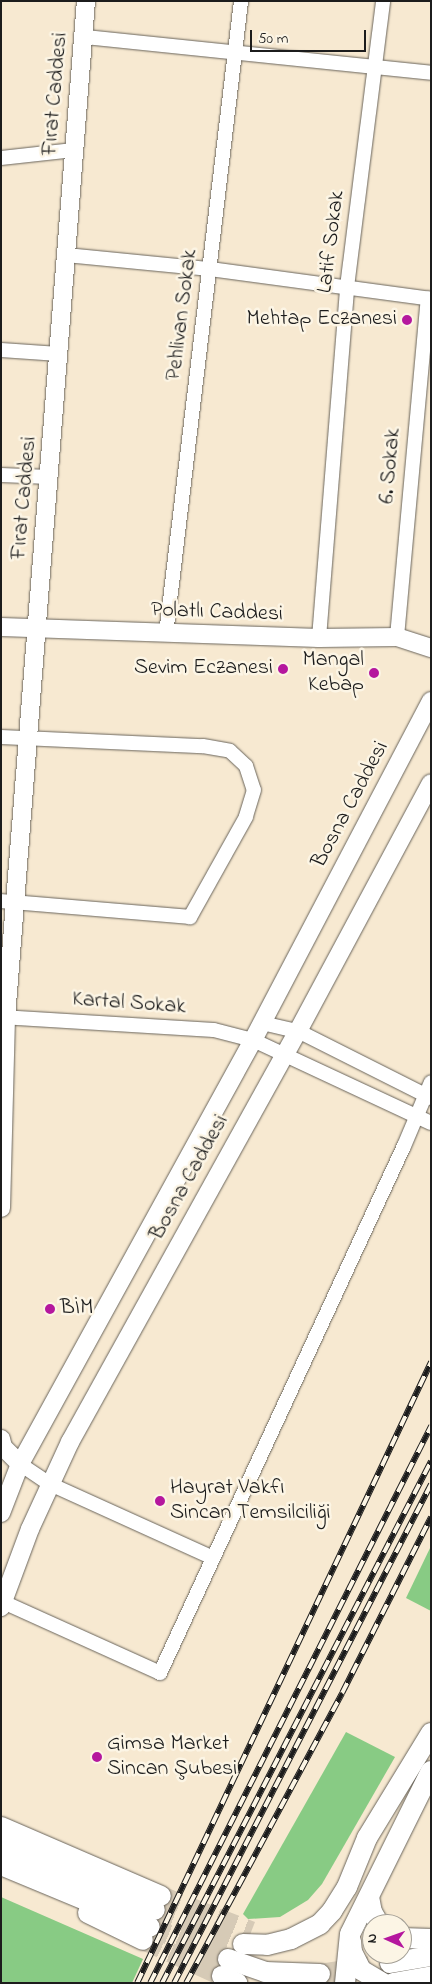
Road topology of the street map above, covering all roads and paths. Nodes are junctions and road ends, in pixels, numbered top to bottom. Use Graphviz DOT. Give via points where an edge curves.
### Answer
graph roads {
  1 [pos="86,1"];
  2 [pos="241,1"];
  3 [pos="383,1"];
  4 [pos="85,37"];
  5 [pos="235,50"];
  6 [pos="376,65"];
  7 [pos="431,73"];
  8 [pos="74,150"];
  9 [pos="1,158"];
  10 [pos="66,255"];
  11 [pos="210,269"];
  12 [pos="347,287"];
  13 [pos="429,299"];
  14 [pos="1,350"];
  15 [pos="59,354"];
  16 [pos="1,475"];
  17 [pos="49,477"];
  18 [pos="1,626"];
  19 [pos="37,628"];
  20 [pos="166,634"];
  21 [pos="431,634"];
  22 [pos="396,637"];
  23 [pos="319,638"];
  24 [pos="431,648"];
  25 [pos="431,701"];
  26 [pos="30,736"];
  27 [pos="1,737"];
  28 [pos="431,782"];
  29 [pos="8,902"];
  30 [pos="4,1017"];
  31 [pos="262,1023"];
  32 [pos="298,1031"];
  33 [pos="253,1040"];
  34 [pos="282,1056"];
  35 [pos="431,1082"];
  36 [pos="428,1097"];
  37 [pos="417,1117"];
  38 [pos="431,1123"];
  39 [pos="2,1171"];
  40 [pos="1,1208"];
  41 [pos="2,1444"];
  42 [pos="20,1464"];
  43 [pos="50,1484"];
  44 [pos="1,1513"];
  45 [pos="213,1558"];
  46 [pos="2,1605"];
  47 [pos="431,1733"];
  48 [pos="431,1771"];
  49 [pos="1,1827"];
  50 [pos="1,1847"];
  51 [pos="1,1866"];
  52 [pos="1,1871"];
  53 [pos="23,1875"];
  54 [pos="369,1897"];
  55 [pos="373,1914"];
  56 [pos="152,1918"];
  57 [pos="350,1934"];
  58 [pos="247,1938"];
  59 [pos="412,1938"];
  60 [pos="431,1939"];
  61 [pos="431,1956"];
  62 [pos="412,1959"];
  63 [pos="229,1973"];
  64 [pos="320,1974"];
  65 [pos="431,1976"];
  66 [pos="345,1983"];
  67 [pos="383,1983"];
  68 [pos="393,1983"];
  1 -- 4 [label="street, Fırat Caddesi"];
  2 -- 5 [label="street, Pehlivan Sokak"];
  3 -- 6 [label="street, Latif Sokak"];
  4 -- 5 [label="street"];
  4 -- 8 [label="street, Fırat Caddesi"];
  5 -- 6 [label="street"];
  5 -- 11 [label="street, Pehlivan Sokak"];
  6 -- 7 [label="street"];
  6 -- 12 [label="street, Latif Sokak"];
  8 -- 9 [label="street"];
  8 -- 10 [label="street, Fırat Caddesi"];
  10 -- 11 [label="street"];
  10 -- 15 [label="street, Fırat Caddesi"];
  11 -- 12 [label="street"];
  11 -- 20 [label="street, Pehlivan Sokak"];
  12 -- 13 [label="street"];
  12 -- 23 [label="street, Latif Sokak"];
  13 -- 22 [label="street, 6. Sokak"];
  14 -- 15 [label="street"];
  15 -- 17 [label="street, Fırat Caddesi"];
  16 -- 17 [label="street"];
  17 -- 19 [label="street, Fırat Caddesi"];
  18 -- 19 [label="street, Polatlı Caddesi"];
  19 -- 20 [label="street, Polatlı Caddesi"];
  19 -- 26 [label="street, Fırat Caddesi"];
  20 -- 23 [label="street, Polatlı Caddesi"];
  21 -- 22 [label="street"];
  22 -- 23 [label="street, Polatlı Caddesi"];
  22 -- 24 [label="street, Polatlı Caddesi"];
  25 -- 31 [label="street, Bosna Caddesi"];
  26 -- 27 [label="street"];
  26 -- 29 [label="street, Fırat Caddesi"];
  26 -- 29 [label="street" via="202,746 230,751 246,766 254,790 246,816 190,917"];
  28 -- 32 [label="street, Bosna Caddesi"];
  29 -- 30 [label="street, Fırat Caddesi"];
  30 -- 33 [label="street, Kartal Sokak" via="214,1030"];
  30 -- 39 [label="street, Fırat Caddesi"];
  31 -- 32 [label="street"];
  31 -- 33 [label="street, Bosna Caddesi"];
  32 -- 34 [label="street, Bosna Caddesi"];
  32 -- 36 [label="street"];
  33 -- 34 [label="street, Kartal Sokak"];
  33 -- 42 [label="street, Bosna Caddesi"];
  34 -- 37 [label="street, Kartal Sokak"];
  34 -- 43 [label="street, Bosna Caddesi"];
  35 -- 36 [label="street"];
  36 -- 37 [label="street"];
  37 -- 38 [label="street, Kartal Sokak"];
  37 -- 45 [label="street"];
  39 -- 40 [label="street, Fırat Caddesi"];
  41 -- 42 [label="street"];
  42 -- 43 [label="street"];
  42 -- 44 [label="street, Bosna Caddesi"];
  43 -- 45 [label="street"];
  43 -- 46 [label="street, Bosna Caddesi"];
  45 -- 46 [label="street" via="160,1673"];
  47 -- 58 [label="main road" via="367,1838 347,1886 320,1924 291,1939 267,1945"];
  48 -- 54 [label="main road"];
  49 -- 56 [label="main road"];
  50 -- 56 [label="main road"];
  51 -- 53 [label="main road"];
  52 -- 53 [label="main road"];
  53 -- 56 [label="main road" via="52,1887 89,1914"];
  54 -- 55 [label="main road"];
  54 -- 57 [label="main road"];
  57 -- 66 [label="main road"];
  57 -- 67 [label="main road" via="352,1952 361,1970"];
  59 -- 60 [label="main road"];
  61 -- 62 [label="main road"];
  63 -- 64 [label="main road"];
  65 -- 68 [label="main road"];
}
